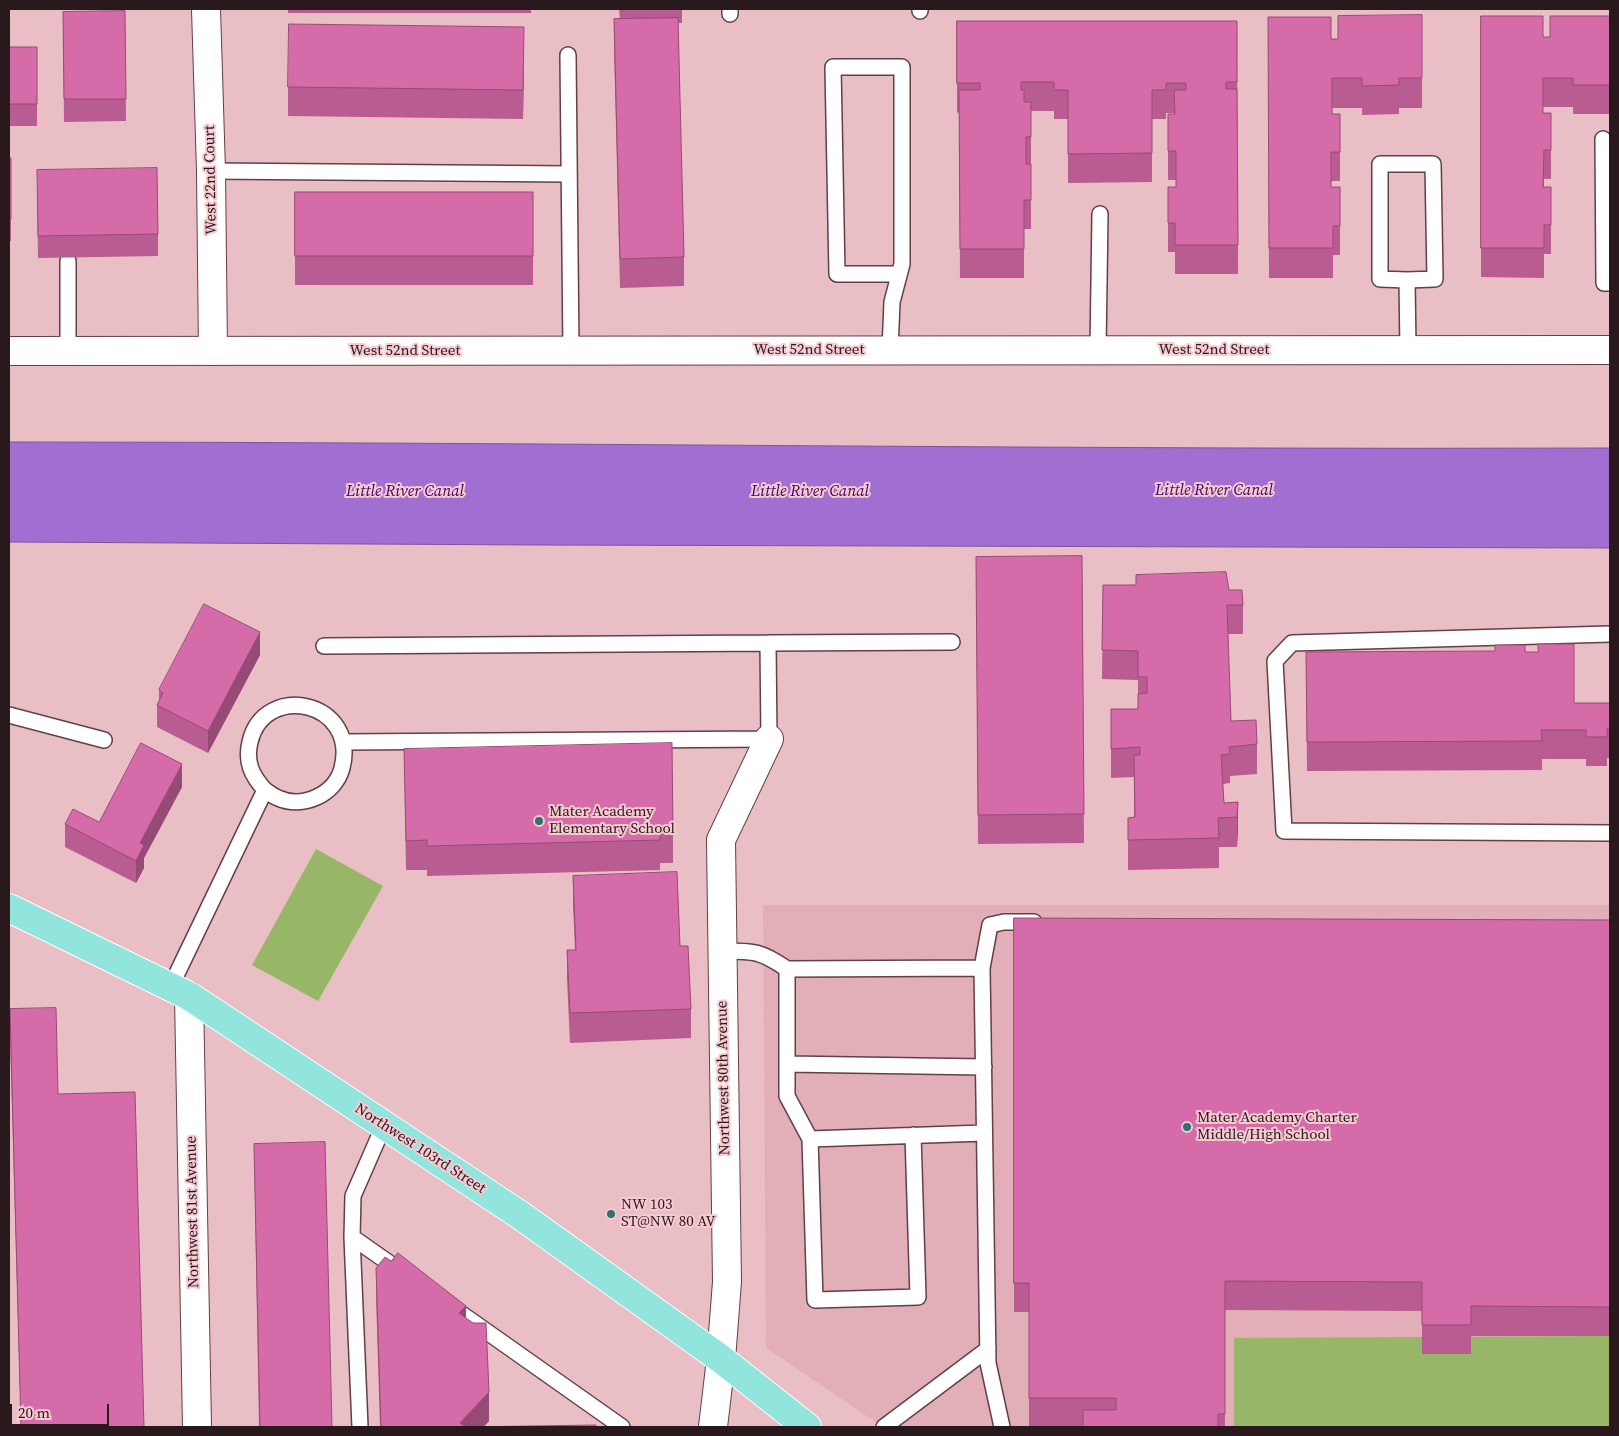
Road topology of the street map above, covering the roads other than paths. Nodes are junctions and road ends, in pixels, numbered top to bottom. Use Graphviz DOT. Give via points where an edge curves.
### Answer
graph roads {
  1 [pos="206,9"];
  2 [pos="568,55"];
  3 [pos="1603,139"];
  4 [pos="211,171"];
  5 [pos="569,174"];
  6 [pos="1100,214"];
  7 [pos="68,261"];
  8 [pos="899,274"];
  9 [pos="1407,280"];
  10 [pos="1610,283"];
  11 [pos="890,350"];
  12 [pos="1098,350"];
  13 [pos="1408,350"];
  14 [pos="1610,350"];
  15 [pos="9,351"];
  16 [pos="68,351"];
  17 [pos="213,351"];
  18 [pos="571,351"];
  19 [pos="1610,634"];
  20 [pos="952,642"];
  21 [pos="768,643"];
  22 [pos="324,646"];
  23 [pos="9,715"];
  24 [pos="769,739"];
  25 [pos="104,740"];
  26 [pos="344,742"];
  27 [pos="265,790"];
  28 [pos="1610,833"];
  29 [pos="9,908"];
  30 [pos="1053,922"];
  31 [pos="723,952"];
  32 [pos="982,968"];
  33 [pos="787,969"];
  34 [pos="179,992"];
  35 [pos="787,1064"];
  36 [pos="984,1067"];
  37 [pos="384,1125"];
  38 [pos="984,1133"];
  39 [pos="913,1135"];
  40 [pos="810,1138"];
  41 [pos="352,1237"];
  42 [pos="408,1276"];
  43 [pos="439,1298"];
  44 [pos="988,1349"];
  45 [pos="721,1359"];
  46 [pos="197,1427"];
  47 [pos="360,1427"];
  48 [pos="622,1427"];
  49 [pos="712,1427"];
  50 [pos="807,1427"];
  51 [pos="884,1427"];
  52 [pos="1002,1427"];
  1 -- 4 [label="street, West 22nd Court"];
  2 -- 5 [label="lane"];
  3 -- 10 [label="lane" via="1604,283"];
  4 -- 5 [label="lane"];
  4 -- 17 [label="street, West 22nd Court"];
  5 -- 18 [label="lane"];
  6 -- 12 [label="lane"];
  7 -- 16 [label="lane"];
  8 -- 8 [label="lane" via="902,264 902,67 833,67 837,274"];
  8 -- 11 [label="lane" via="892,302"];
  9 -- 9 [label="lane" via="1435,279 1433,164 1380,164 1380,279"];
  9 -- 13 [label="lane"];
  11 -- 12 [label="street, West 52nd Street"];
  11 -- 18 [label="street, West 52nd Street"];
  12 -- 13 [label="street, West 52nd Street"];
  13 -- 14 [label="street, West 52nd Street"];
  15 -- 16 [label="street, West 52nd Street"];
  16 -- 17 [label="street, West 52nd Street"];
  17 -- 18 [label="street, West 52nd Street"];
  19 -- 28 [label="lane" via="1292,642 1275,661 1284,831"];
  20 -- 21 [label="lane"];
  21 -- 22 [label="lane"];
  21 -- 24 [label="lane"];
  23 -- 25 [label="lane"];
  24 -- 26 [label="lane"];
  24 -- 31 [label="street, Northwest 80th Avenue" via="721,840"];
  26 -- 27 [label="lane" via="341,772 334,785 322,794 293,802"];
  26 -- 27 [label="lane" via="328,716 315,708 285,706 271,712 259,722 248,750 249,765"];
  27 -- 34 [label="lane"];
  29 -- 34 [label="main road, Northwest 103rd Street"];
  30 -- 32 [label="lane" via="990,924"];
  31 -- 33 [label="lane" via="752,952"];
  31 -- 45 [label="street, Northwest 80th Avenue" via="727,1282"];
  32 -- 33 [label="lane"];
  32 -- 36 [label="lane"];
  33 -- 35 [label="lane"];
  34 -- 37 [label="main road, Northwest 103rd Street"];
  34 -- 46 [label="street, Northwest 81st Avenue"];
  35 -- 36 [label="lane"];
  35 -- 40 [label="lane" via="787,1096"];
  36 -- 38 [label="lane"];
  37 -- 41 [label="lane" via="353,1196"];
  37 -- 45 [label="main road, Northwest 103rd Street" via="520,1215"];
  38 -- 39 [label="lane"];
  38 -- 44 [label="lane"];
  39 -- 40 [label="lane"];
  39 -- 40 [label="lane" via="918,1296 815,1300"];
  41 -- 42 [label="lane"];
  41 -- 47 [label="lane"];
  43 -- 48 [label="lane"];
  44 -- 51 [label="lane"];
  44 -- 52 [label="lane" via="988,1364"];
  45 -- 49 [label="street, Northwest 80th Avenue"];
  45 -- 50 [label="main road, Northwest 103rd Street"];
}
